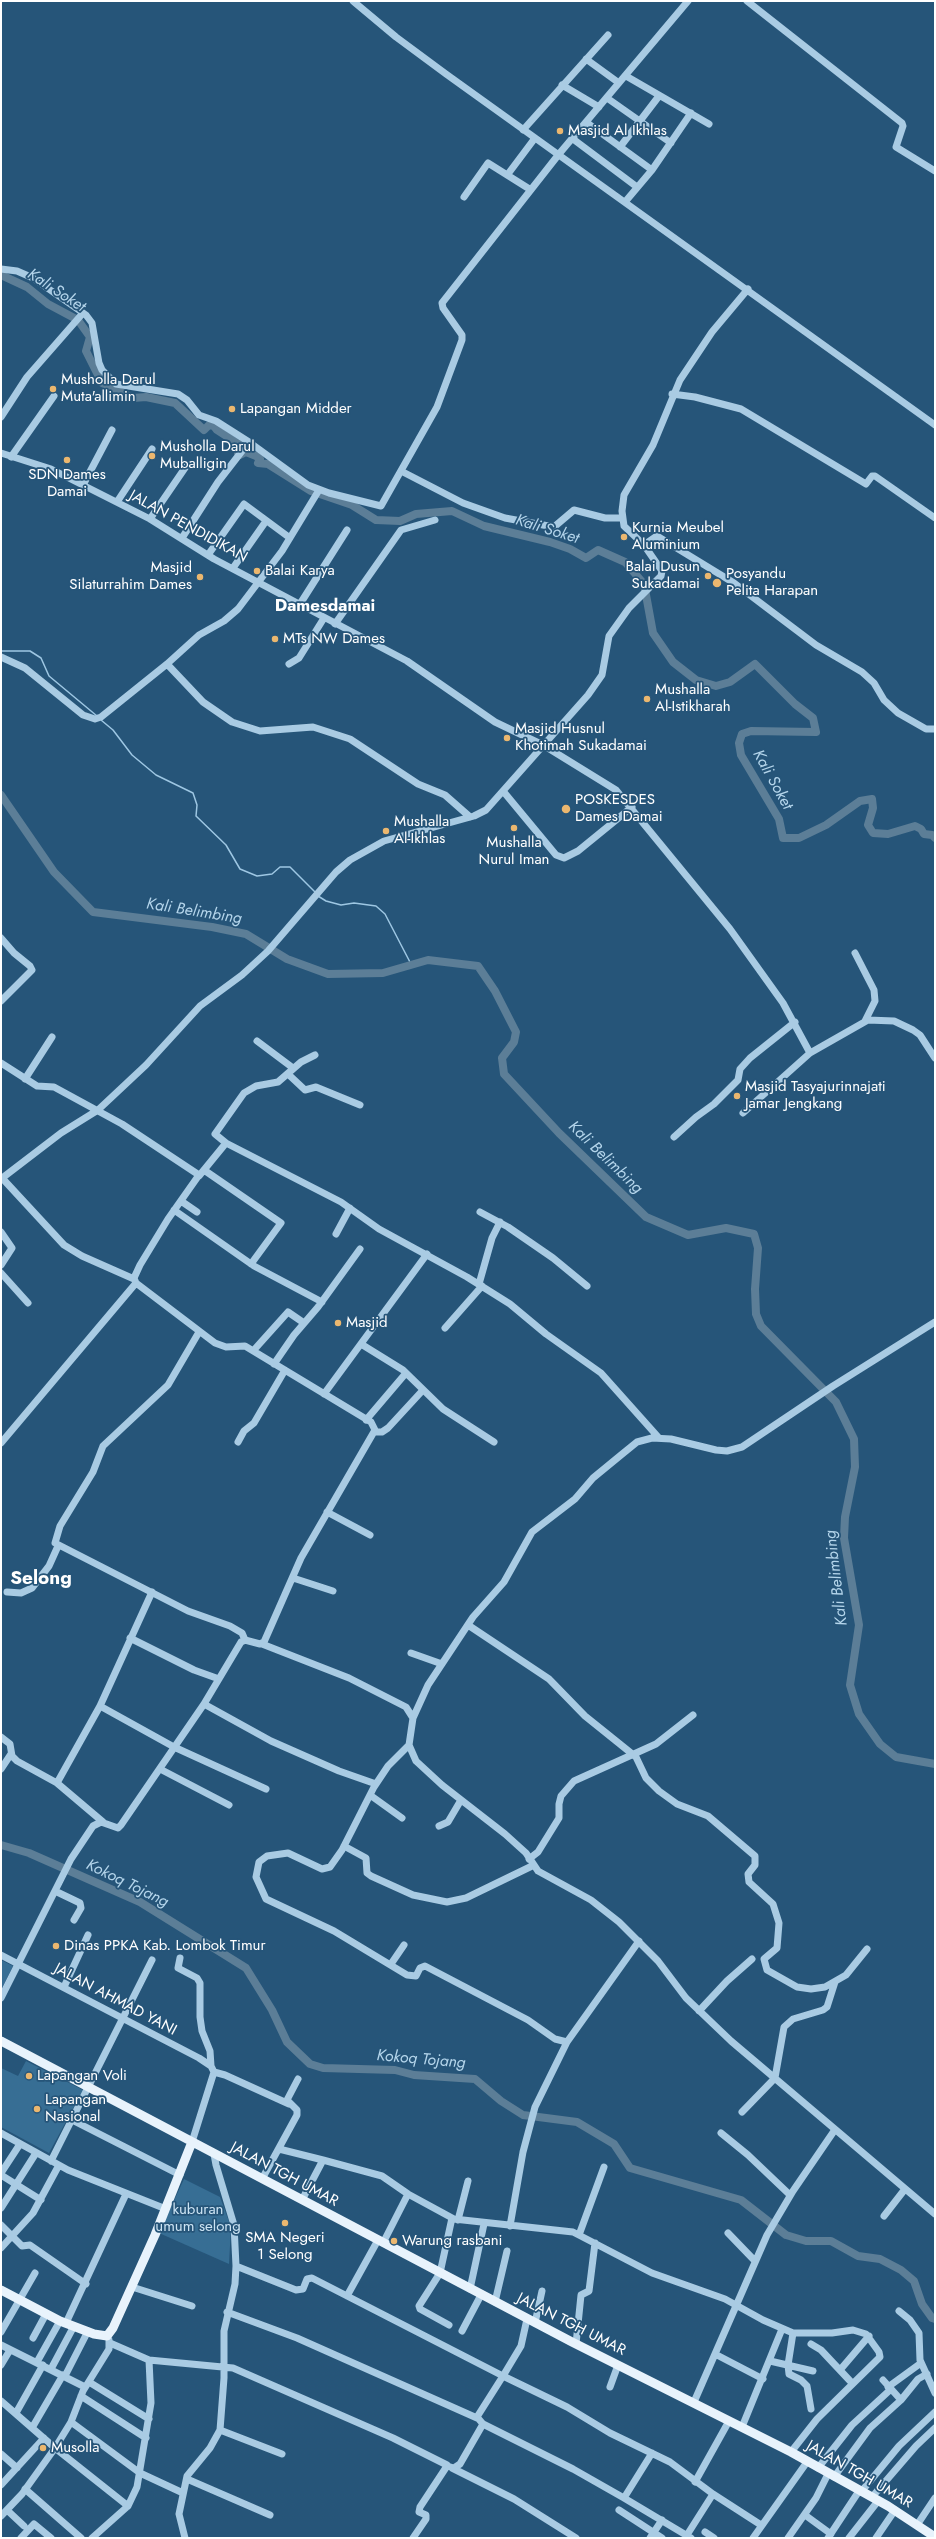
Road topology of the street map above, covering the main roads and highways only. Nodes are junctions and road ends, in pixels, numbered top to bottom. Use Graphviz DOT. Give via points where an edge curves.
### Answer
graph roads {
  1 [pos="1,2041"];
  2 [pos="192,2142"];
  3 [pos="2,2292"];
  4 [pos="935,2537"];
  1 -- 2 [label="main road, JALAN TGH UMAR"];
  2 -- 3 [label="main road" via="166,2209 109,2339 46,2314"];
  2 -- 4 [label="main road, JALAN TGH UMAR" via="576,2344 791,2452 894,2510"];
}
